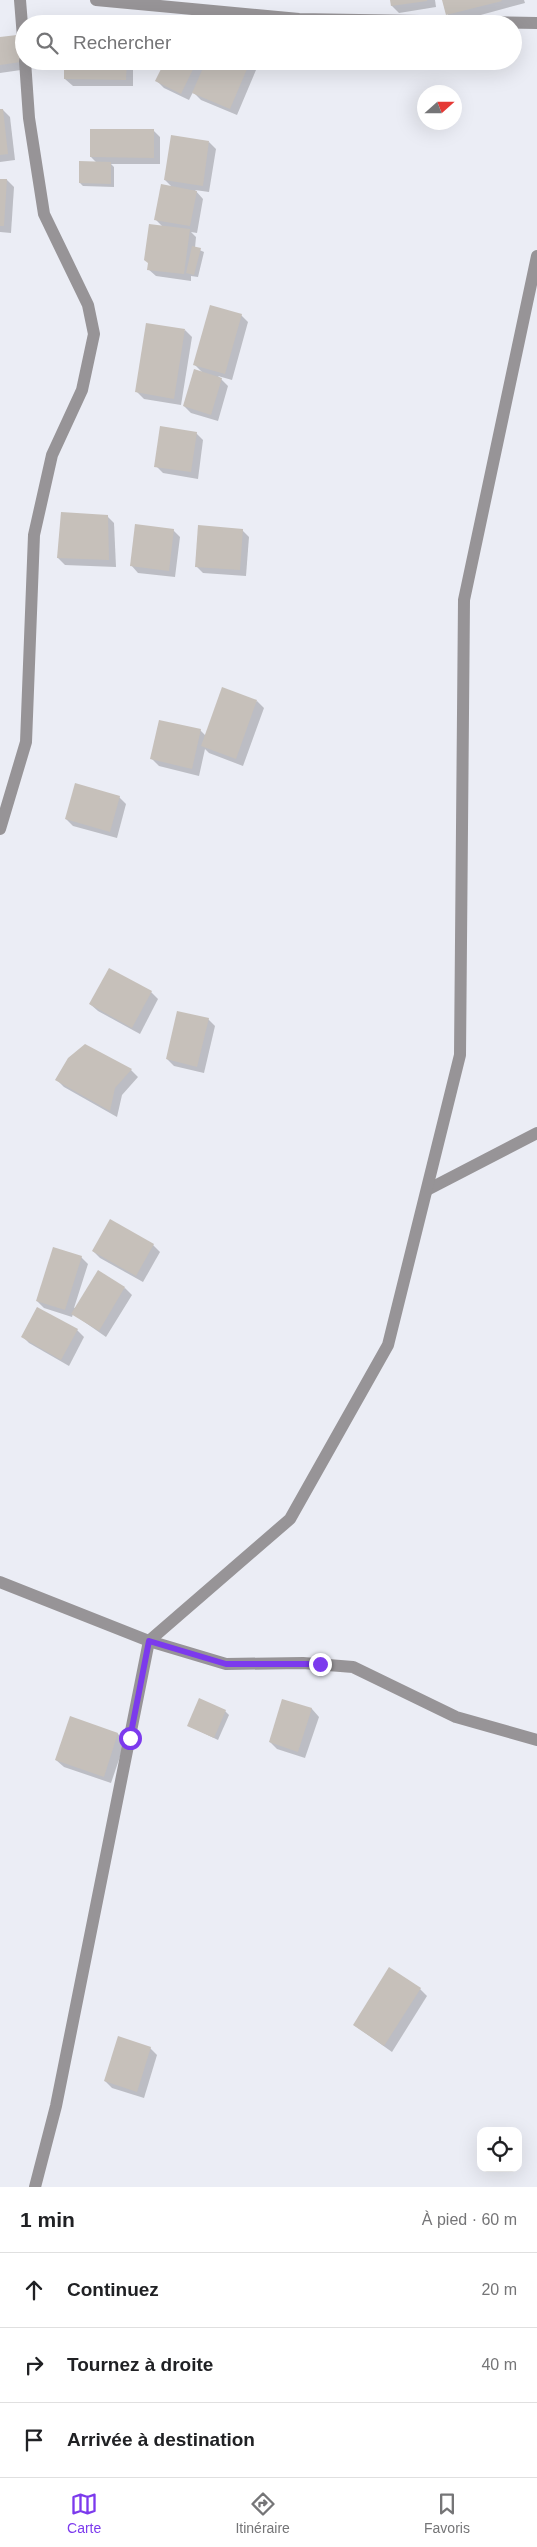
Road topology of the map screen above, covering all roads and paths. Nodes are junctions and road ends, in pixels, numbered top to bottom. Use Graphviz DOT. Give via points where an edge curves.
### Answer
graph roads {
  1 [pos="20,0"];
  2 [pos="96,0"];
  3 [pos="21,15"];
  4 [pos="256,15"];
  5 [pos="522,23"];
  6 [pos="537,23"];
  7 [pos="26,70"];
  8 [pos="537,256"];
  9 [pos="0,829"];
  10 [pos="537,1133"];
  11 [pos="427,1190"];
  12 [pos="0,1582"];
  13 [pos="149,1641"];
  14 [pos="537,1740"];
  15 [pos="35,2187"];
  1 -- 3 [label="street"];
  2 -- 4 [label="street"];
  5 -- 6 [label="street"];
  7 -- 9 [label="street" via="29,118 44,214 88,305 94,334 82,390 52,455 34,535 26,742"];
  8 -- 11 [label="street" via="464,600 460,1055"];
  10 -- 11 [label="street"];
  11 -- 13 [label="street" via="388,1345 290,1519"];
  12 -- 13 [label="street"];
  13 -- 14 [label="street" via="226,1664 303,1663 353,1667 456,1717"];
  13 -- 15 [label="street" via="56,2106"];
}
